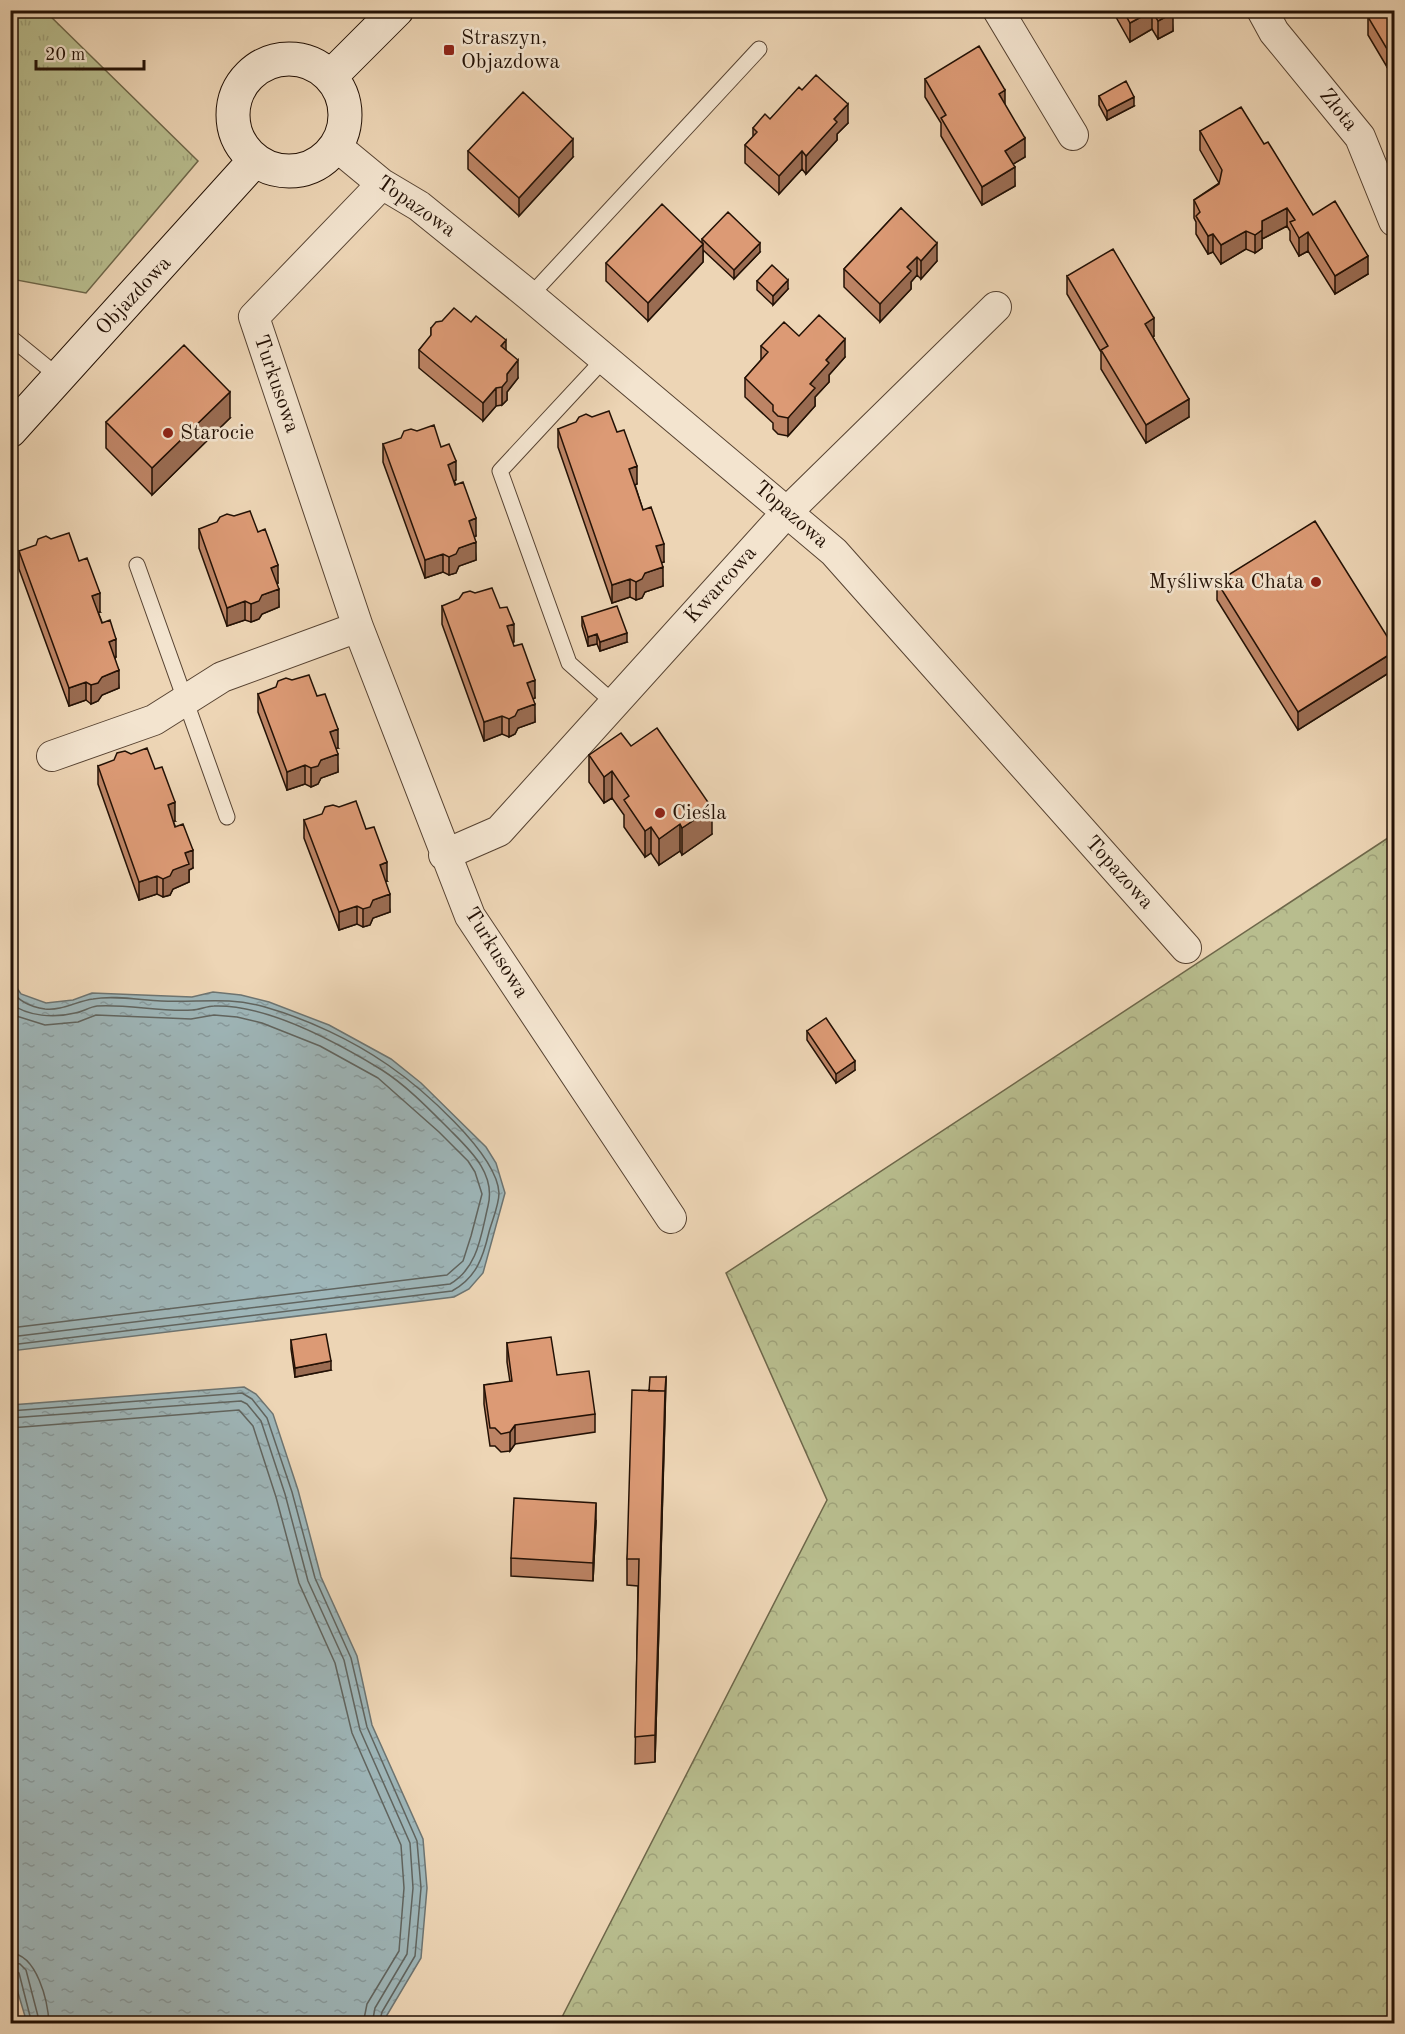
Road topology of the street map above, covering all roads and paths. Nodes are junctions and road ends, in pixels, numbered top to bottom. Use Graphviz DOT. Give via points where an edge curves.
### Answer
graph roads {
  1 [pos="397,10"];
  2 [pos="998,10"];
  3 [pos="1262,10"];
  4 [pos="759,49"];
  5 [pos="330,77"];
  6 [pos="1073,135"];
  7 [pos="336,147"];
  8 [pos="255,160"];
  9 [pos="382,183"];
  10 [pos="1395,221"];
  11 [pos="530,296"];
  12 [pos="996,307"];
  13 [pos="10,338"];
  14 [pos="605,358"];
  15 [pos="59,376"];
  16 [pos="10,431"];
  17 [pos="788,511"];
  18 [pos="137,565"];
  19 [pos="358,627"];
  20 [pos="184,701"];
  21 [pos="614,703"];
  22 [pos="52,756"];
  23 [pos="227,817"];
  24 [pos="444,855"];
  25 [pos="1186,948"];
  26 [pos="671,1218"];
  1 -- 5 [label="main road"];
  2 -- 6 [label="street"];
  3 -- 10 [label="street, Złota" via="1274,32 1360,137"];
  4 -- 11 [label="lane"];
  5 -- 7 [label="main road" via="345,111"];
  5 -- 8 [label="main road" via="315,65 277,60 244,81 236,96 234,123 243,147"];
  7 -- 8 [label="main road" via="307,168 290,171 271,169"];
  7 -- 9 [label="street, Topazowa"];
  8 -- 15 [label="main road, Objazdowa"];
  9 -- 11 [label="street, Topazowa" via="419,206"];
  9 -- 19 [label="street, Turkusowa" via="254,317"];
  11 -- 14 [label="street, Topazowa"];
  12 -- 17 [label="street, Kwarcowa"];
  13 -- 15 [label="lane"];
  14 -- 17 [label="street, Topazowa"];
  14 -- 21 [label="lane" via="500,471 568,663"];
  15 -- 16 [label="main road, Objazdowa"];
  17 -- 21 [label="street, Kwarcowa"];
  17 -- 25 [label="street, Topazowa" via="834,552"];
  18 -- 20 [label="lane"];
  19 -- 20 [label="street" via="222,677"];
  19 -- 24 [label="street, Turkusowa"];
  20 -- 22 [label="street" via="154,720"];
  20 -- 23 [label="lane"];
  21 -- 24 [label="street, Kwarcowa" via="499,831"];
  24 -- 26 [label="street, Turkusowa" via="470,916"];
}
